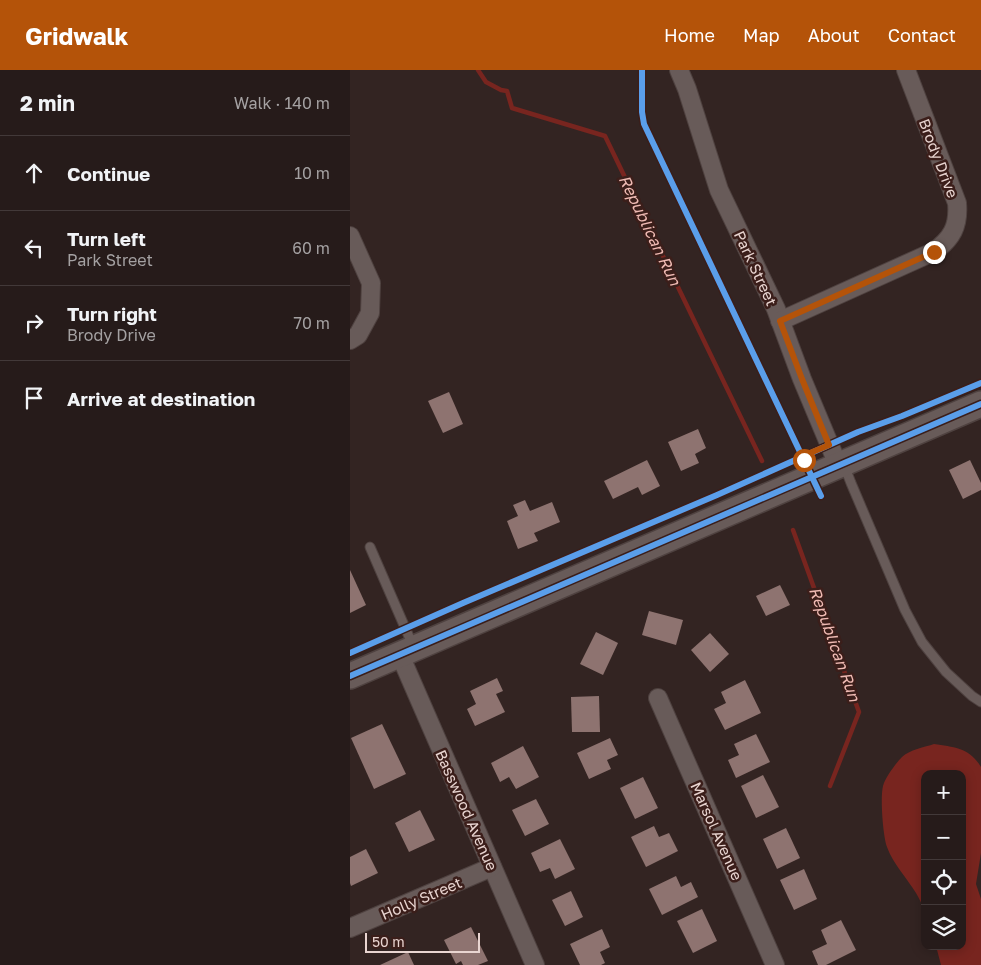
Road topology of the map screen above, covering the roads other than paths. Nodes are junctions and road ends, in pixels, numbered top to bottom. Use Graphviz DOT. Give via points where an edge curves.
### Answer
graph roads {
  1 [pos="679,70"];
  2 [pos="906,70"];
  3 [pos="350,236"];
  4 [pos="780,321"];
  5 [pos="350,340"];
  6 [pos="981,404"];
  7 [pos="841,464"];
  8 [pos="370,547"];
  9 [pos="407,652"];
  10 [pos="350,676"];
  11 [pos="658,698"];
  12 [pos="981,702"];
  13 [pos="492,867"];
  14 [pos="350,928"];
  15 [pos="535,965"];
  16 [pos="775,965"];
  1 -- 4 [label="street, Park Street" via="719,190"];
  2 -- 4 [label="street, Brody Drive" via="957,203 956,226 950,238 934,252"];
  3 -- 5 [label="street" via="370,283 370,313 358,335"];
  4 -- 7 [label="street, Park Street" via="802,379"];
  6 -- 7 [label="street"];
  7 -- 9 [label="street"];
  7 -- 12 [label="lane" via="922,642 946,672"];
  8 -- 9 [label="lane"];
  9 -- 10 [label="street"];
  9 -- 13 [label="street, Basswood Avenue"];
  11 -- 16 [label="street, Marsol Avenue"];
  13 -- 14 [label="street, Holly Street"];
  13 -- 15 [label="street, Basswood Avenue"];
}
